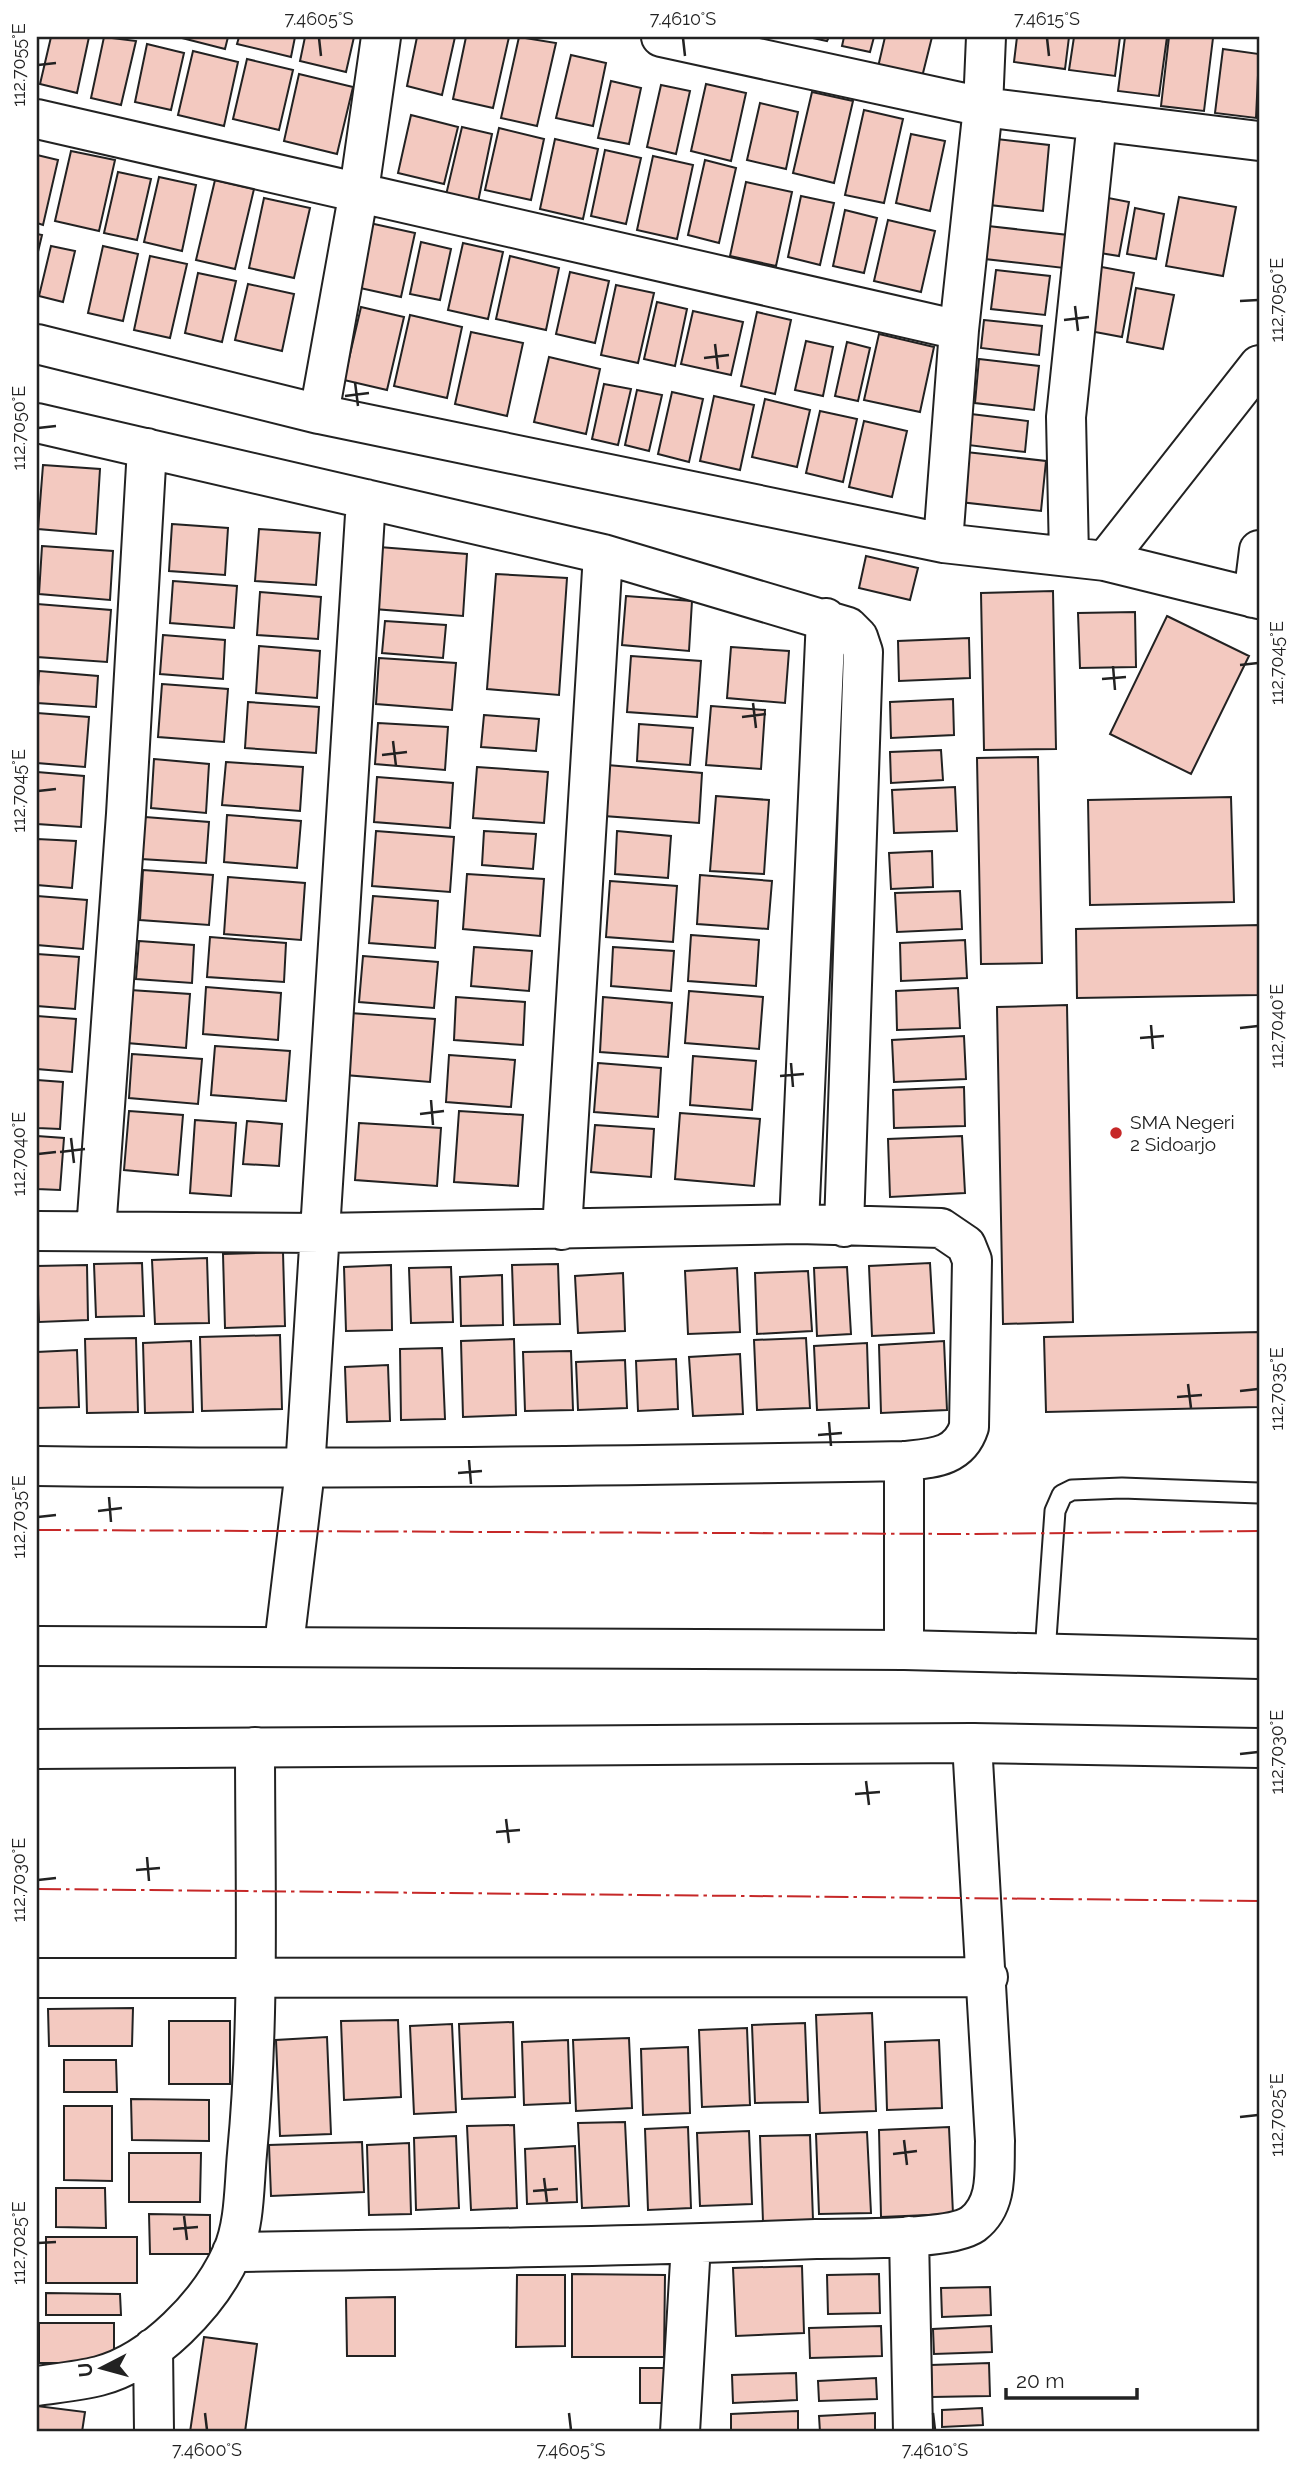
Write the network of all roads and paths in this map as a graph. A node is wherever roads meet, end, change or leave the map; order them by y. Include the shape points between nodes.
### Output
1 (381, 37) edge
2 (661, 37) edge
3 (986, 37) edge
4 (983, 107) junction
5 (37, 119) edge
6 (1097, 121) junction
7 (1259, 141) edge
8 (359, 191) junction
9 (959, 330) junction
10 (37, 344) edge
11 (1259, 365) edge
12 (319, 414) junction
13 (37, 423) edge
14 (147, 448) junction
15 (366, 499) junction
16 (943, 542) junction
17 (1259, 550) edge
18 (603, 554) junction
19 (1087, 559) junction
20 (1256, 598) edge
21 (825, 618) junction
22 (816, 869) junction
23 (856, 875) junction
24 (799, 1224) junction
25 (844, 1227) junction
26 (562, 1230) junction
27 (37, 1231) edge
28 (96, 1231) junction
29 (321, 1233) junction
30 (904, 1461) junction
31 (37, 1466) edge
32 (304, 1470) junction
33 (1259, 1493) edge
34 (284, 1645) junction
35 (37, 1646) edge
36 (904, 1650) junction
37 (1045, 1653) junction
38 (1259, 1659) edge
39 (972, 1743) junction
40 (255, 1747) junction
41 (1259, 1748) edge
42 (37, 1749) edge
43 (988, 1977) junction
44 (37, 1978) edge
45 (255, 1979) junction
46 (909, 2235) junction
47 (691, 2244) junction
48 (233, 2252) junction
49 (153, 2348) junction
50 (37, 2386) edge
51 (153, 2432) edge
52 (680, 2432) edge
53 (913, 2432) edge

1 - 8 street
2 - 4 street
3 - 4 street
4 - 6 street
4 - 9 street
5 - 8 street
6 - 7 street
6 - 19 street via 1066,417
8 - 9 street
8 - 12 street
9 - 16 street
10 - 12 street
11 - 19 street
12 - 16 street
13 - 14 street
14 - 15 street
14 - 28 street
15 - 18 street
15 - 29 street
16 - 19 street
17 - 20 street
18 - 21 street
18 - 26 street
19 - 20 street
21 - 22 street
21 - 23 street via 848,627 863,652
22 - 23 street
22 - 24 street
23 - 25 street
24 - 25 street
24 - 26 street
25 - 30 street via 941,1228 966,1245 972,1260 969,1427 964,1441 947,1454
26 - 29 street
27 - 28 street
28 - 29 street
29 - 32 street
30 - 32 street
30 - 36 street
31 - 32 street
32 - 34 street
33 - 37 lane via 1122,1488 1072,1490 1062,1495 1055,1511
34 - 35 street
34 - 36 street
36 - 37 street
37 - 38 street
39 - 40 street
39 - 41 street
39 - 43 street
40 - 42 street
40 - 45 street
43 - 45 street
43 - 46 street via 994,2190 987,2211 971,2225 949,2233
44 - 45 street
45 - 48 street via 251,2110
46 - 47 street
46 - 53 street
47 - 48 street
47 - 52 street
48 - 49 street via 191,2312
49 - 50 street via 101,2376
49 - 51 street

